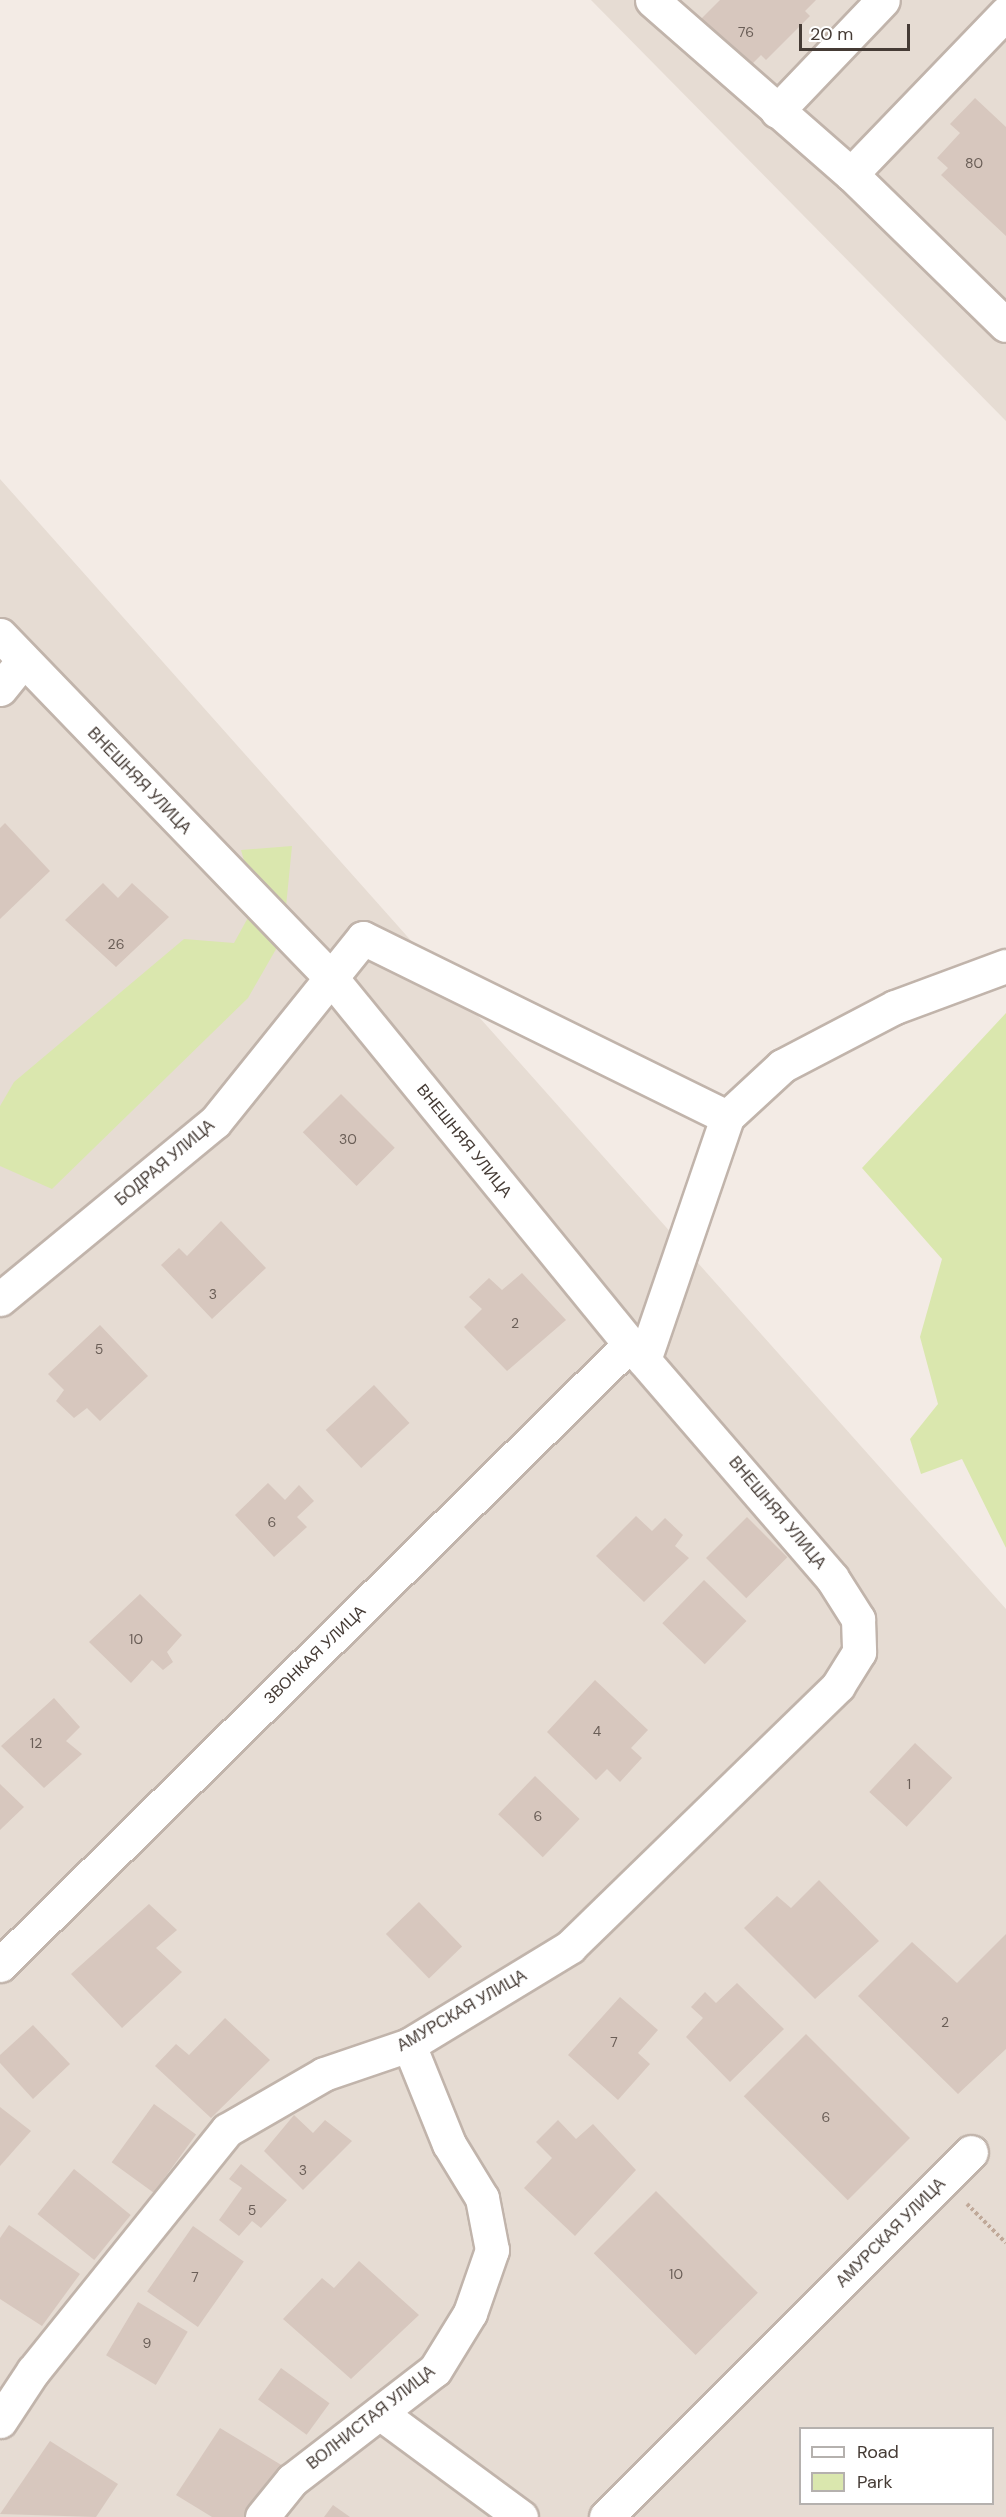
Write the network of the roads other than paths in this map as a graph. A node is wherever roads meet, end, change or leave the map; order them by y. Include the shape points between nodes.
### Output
1 (652, 0) edge
2 (883, 0) edge
3 (1002, 25) edge
4 (777, 111) junction
5 (851, 174) junction
6 (1006, 325) edge
7 (0, 634) edge
8 (22, 662) junction
9 (0, 688) edge
10 (1006, 966) edge
11 (332, 979) junction
12 (727, 1117) junction
13 (0, 1299) edge
14 (637, 1352) junction
15 (859, 1652) joint
16 (0, 1965) edge
17 (409, 2045) junction
18 (971, 2152) dead end
19 (380, 2413) junction
20 (0, 2421) edge
21 (262, 2517) edge
22 (521, 2517) edge
23 (606, 2517) edge

1 - 4 street
2 - 4 street
3 - 5 street
4 - 5 street
5 - 6 street
7 - 8 street, ВНЕШНЯЯ УЛИЦА
8 - 9 street
8 - 11 street, ВНЕШНЯЯ УЛИЦА
10 - 12 street via 895,1007 782,1065
11 - 12 street, БОДРАЯ УЛИЦА via 363,938
11 - 13 street, БОДРАЯ УЛИЦА via 215,1122
11 - 14 street, ВНЕШНЯЯ УЛИЦА
12 - 14 street
14 - 15 street, ВНЕШНЯЯ УЛИЦА via 832,1578 858,1619
14 - 16 street, ЗВОНКАЯ УЛИЦА
15 - 17 street, АМУРСКАЯ УЛИЦА via 838,1686 570,1947
17 - 19 street, ВОЛНИСТАЯ УЛИЦА via 449,2145 482,2198 492,2250 470,2313 435,2370
17 - 20 street, АМУРСКАЯ УЛИЦА via 324,2074 227,2130 33,2371
18 - 23 street, АМУРСКАЯ УЛИЦА
19 - 21 street, ВОЛНИСТАЯ УЛИЦА via 292,2481
19 - 22 street

